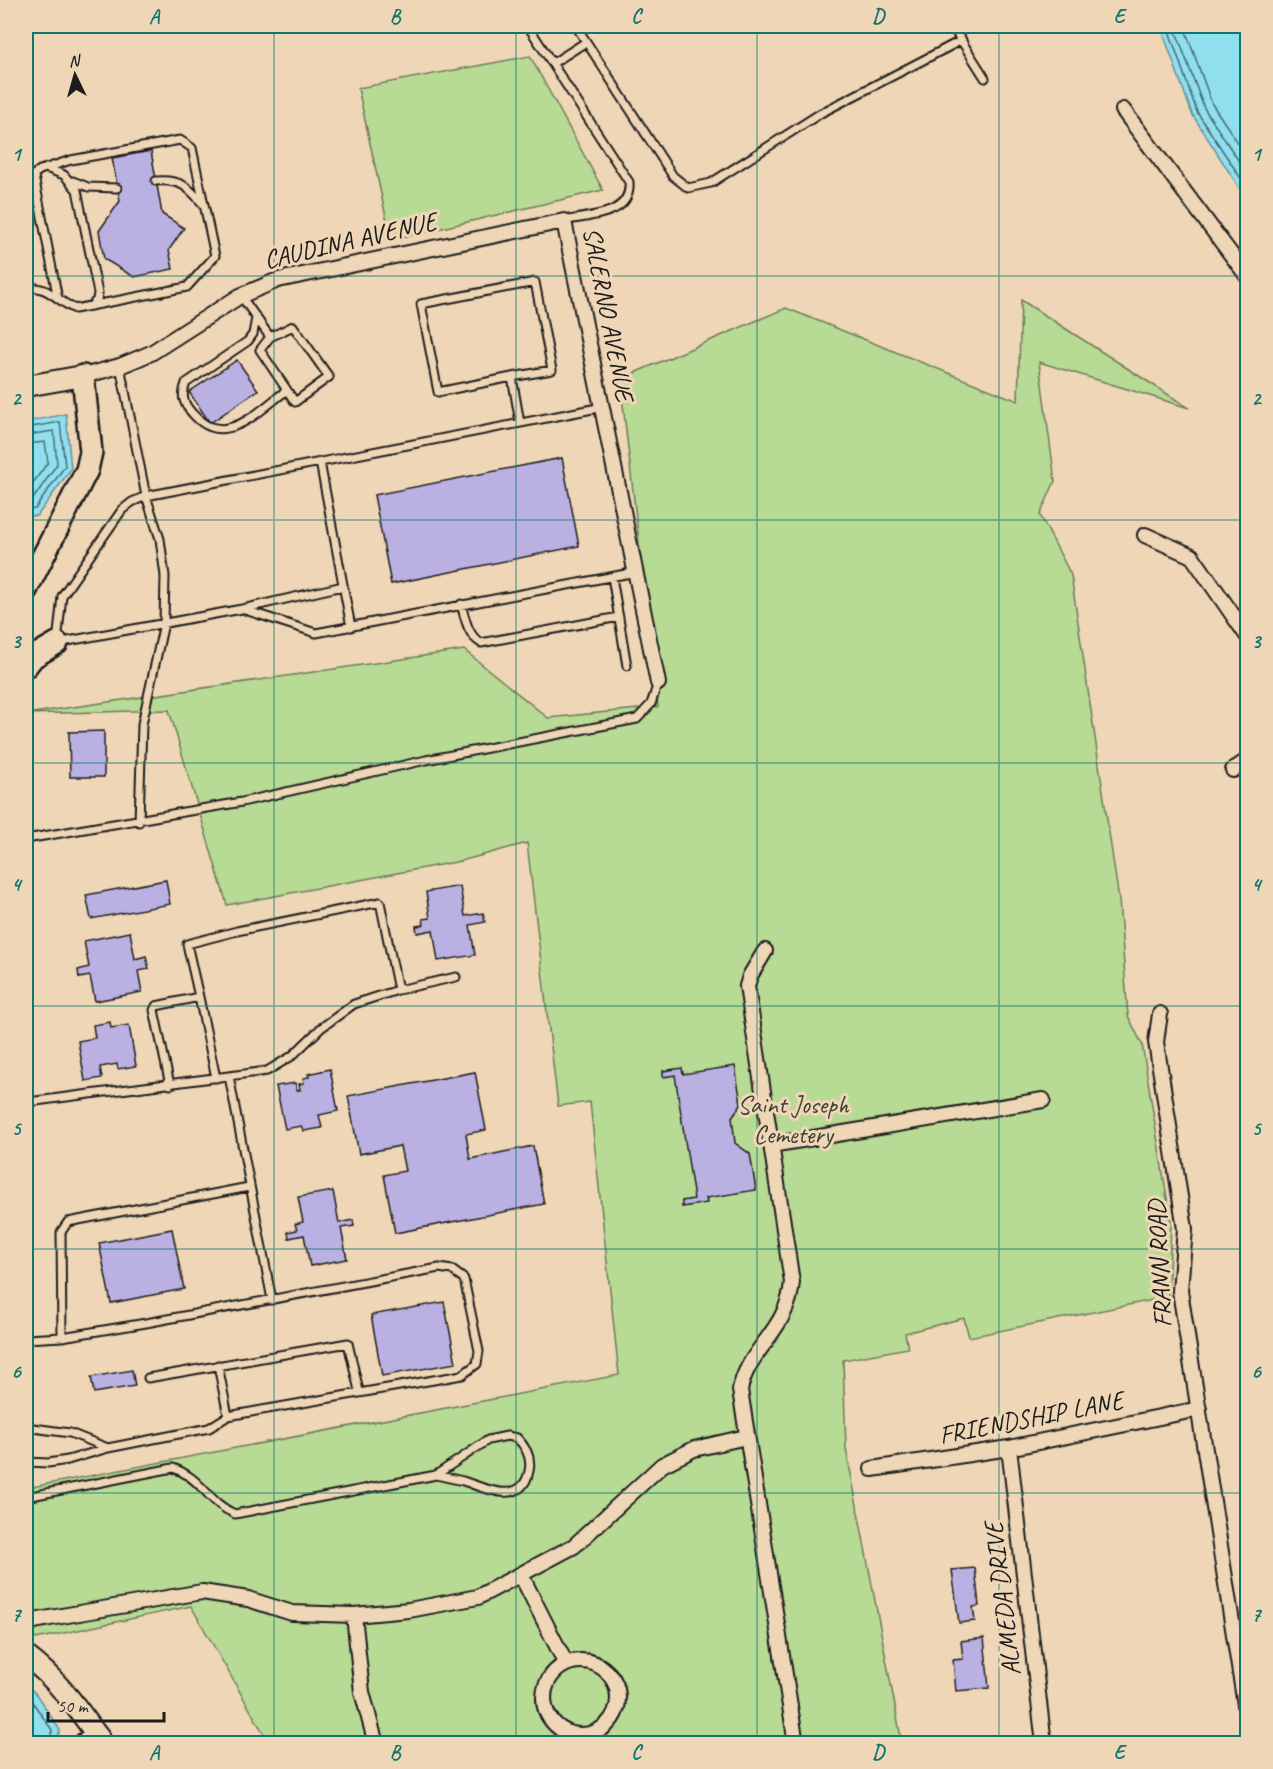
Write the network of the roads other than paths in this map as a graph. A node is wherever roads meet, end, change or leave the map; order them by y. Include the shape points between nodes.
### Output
1 (528, 26) edge
2 (576, 26) edge
3 (952, 26) edge
4 (962, 40) junction
5 (586, 42) junction
6 (553, 63) junction
7 (985, 78) dead end
8 (1123, 110) dead end
9 (46, 168) junction
10 (34, 176) junction
11 (26, 180) edge
12 (71, 181) junction
13 (156, 181) dead end
14 (117, 188) dead end
15 (204, 205) junction
16 (564, 221) junction
17 (1248, 277) edge
18 (26, 288) edge
19 (241, 296) junction
20 (58, 299) junction
21 (92, 306) junction
22 (256, 318) junction
23 (270, 337) junction
24 (120, 366) junction
25 (83, 376) junction
26 (512, 377) junction
27 (26, 386) edge
28 (287, 390) junction
29 (603, 407) junction
30 (520, 423) junction
31 (320, 462) junction
32 (147, 496) junction
33 (1145, 535) dead end
34 (636, 572) junction
35 (612, 577) junction
36 (343, 586) junction
37 (26, 590) edge
38 (461, 604) junction
39 (242, 609) junction
40 (619, 617) junction
41 (164, 623) junction
42 (351, 627) junction
43 (1248, 637) edge
44 (57, 643) junction
45 (26, 666) edge
46 (627, 666) dead end
47 (658, 683) joint
48 (1248, 760) edge
49 (1233, 770) dead end
50 (139, 822) junction
51 (26, 839) edge
52 (765, 951) dead end
53 (456, 977) dead end
54 (398, 990) junction
55 (199, 997) junction
56 (1160, 1014) dead end
57 (229, 1076) junction
58 (216, 1078) junction
59 (170, 1085) junction
60 (26, 1100) edge
61 (1043, 1100) dead end
62 (771, 1144) junction
63 (249, 1187) junction
64 (272, 1300) junction
65 (62, 1337) junction
66 (26, 1339) edge
67 (218, 1365) junction
68 (148, 1378) dead end
69 (358, 1392) junction
70 (1199, 1409) junction
71 (228, 1416) junction
72 (26, 1427) edge
73 (746, 1437) junction
74 (1009, 1448) junction
75 (108, 1449) junction
76 (26, 1462) edge
77 (872, 1469) dead end
78 (436, 1475) junction
79 (26, 1497) edge
80 (521, 1575) junction
81 (354, 1615) junction
82 (26, 1626) edge
83 (26, 1656) edge
84 (566, 1664) junction
85 (1248, 1724) edge
86 (601, 1738) edge
87 (95, 1741) edge
88 (376, 1743) edge
89 (796, 1743) edge
90 (1044, 1743) edge

1 - 6 lane, SALERNO AVENUE
2 - 5 lane
3 - 4 lane
4 - 5 lane via 821,113 711,183 688,188 673,176
4 - 7 lane
5 - 6 lane
6 - 16 lane, SALERNO AVENUE via 625,173 630,193 626,203 616,210
8 - 17 street
9 - 10 lane
9 - 12 lane
9 - 15 lane via 180,140 192,148
10 - 11 lane
10 - 20 lane
12 - 14 lane via 88,187
12 - 21 lane via 77,190 98,293
13 - 15 lane via 186,185
15 - 21 lane via 214,256 187,287
16 - 19 street, CAUDINA AVENUE via 278,280
16 - 29 street, SALERNO AVENUE
18 - 20 lane via 35,286
19 - 22 lane
19 - 24 street, CAUDINA AVENUE via 151,353
20 - 21 lane via 75,309
22 - 23 lane
22 - 28 lane via 248,341 186,383 184,403 203,426 220,431 235,428
23 - 28 lane via 260,350
23 - 28 lane via 293,326 329,377 295,402
24 - 25 street, CAUDINA AVENUE
24 - 32 lane
25 - 27 street, CAUDINA AVENUE
25 - 37 main road via 91,452 87,470
26 - 26 lane via 552,370 535,282 421,304 438,392
26 - 30 lane
29 - 30 lane
29 - 34 street, SALERNO AVENUE
30 - 31 lane
31 - 32 lane
31 - 36 lane
32 - 41 lane via 160,539 165,576
32 - 44 lane via 122,510 62,596
33 - 43 street via 1192,556
34 - 35 lane
34 - 47 street, SALERNO AVENUE
35 - 38 lane
35 - 40 lane
36 - 39 lane
36 - 42 lane
38 - 40 lane via 470,632 481,643
38 - 42 lane
39 - 41 lane
39 - 42 lane via 316,633
40 - 46 lane
41 - 44 lane
41 - 50 lane via 142,724
44 - 45 main road via 33,657
47 - 50 lane via 651,704 638,719
48 - 49 street
50 - 51 lane
52 - 62 street via 747,986
53 - 54 lane
54 - 55 lane via 380,902 187,944
54 - 57 lane via 354,1004 292,1056 267,1071
55 - 58 lane
55 - 59 lane via 156,1006 154,1010
56 - 70 street, FRANN ROAD via 1156,1042 1185,1228 1180,1292
57 - 58 lane
57 - 63 lane
58 - 59 lane
59 - 60 lane
61 - 62 street
62 - 73 street via 792,1282 785,1314 743,1376 740,1390
63 - 64 lane
63 - 65 lane via 68,1222 62,1232
64 - 65 lane
64 - 69 lane via 439,1268 452,1270 464,1279 479,1351 475,1367 462,1375
65 - 66 lane
67 - 68 lane
67 - 69 lane via 348,1343
67 - 71 lane
69 - 71 lane
70 - 74 street, FRIENDSHIP LANE
70 - 85 street, FRANN ROAD
71 - 75 lane via 208,1428
72 - 75 lane via 70,1433
73 - 80 street via 694,1449 662,1465 574,1546
73 - 89 street
74 - 77 street, FRIENDSHIP LANE
74 - 90 street, ALMEDA DRIVE
75 - 76 lane via 48,1463
78 - 78 lane via 497,1437 517,1438 529,1455 529,1475 516,1491 489,1491
78 - 79 lane via 235,1514 220,1508 189,1473 173,1468
80 - 81 street via 478,1597
80 - 84 street
81 - 82 street via 292,1613 248,1599 202,1592 42,1619
81 - 88 street via 362,1692
83 - 87 street via 74,1704
84 - 86 street via 578,1661 597,1665 618,1688 616,1713
84 - 86 street via 556,1671 544,1691 547,1714 554,1724 575,1736

